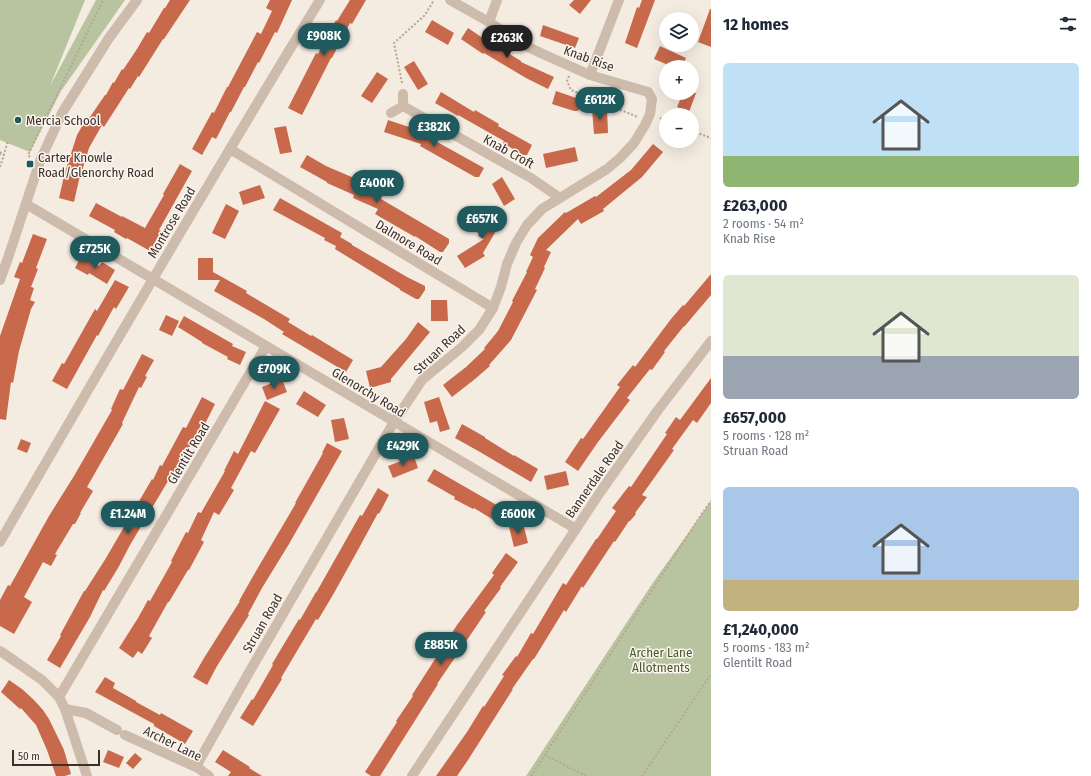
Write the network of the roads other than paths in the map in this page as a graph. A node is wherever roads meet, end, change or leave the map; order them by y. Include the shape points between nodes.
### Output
1 (137, 0) edge
2 (320, 0) edge
3 (450, 0) edge
4 (497, 0) edge
5 (619, 0) edge
6 (489, 22) junction
7 (590, 75) junction
8 (403, 90) road end
9 (652, 104) joint
10 (403, 106) junction
11 (391, 113) dead end
12 (230, 149) junction
13 (560, 198) junction
14 (26, 204) junction
15 (153, 278) junction
16 (0, 280) edge
17 (493, 308) junction
18 (711, 341) edge
19 (266, 346) junction
20 (394, 422) junction
21 (576, 529) junction
22 (0, 542) edge
23 (0, 652) edge
24 (59, 697) junction
25 (65, 709) junction
26 (198, 768) junction
27 (87, 776) edge
28 (209, 776) edge
29 (412, 776) edge

1 - 14 street via 109,38 62,113 40,161
2 - 12 street, Montrose Road
3 - 6 street, Knab Rise
4 - 6 street
5 - 7 street
6 - 7 street, Knab Rise via 524,45
7 - 9 street, Knab Rise via 644,90 651,95
8 - 10 street
9 - 13 street, Struan Road via 645,125 634,143 620,158
10 - 11 street
10 - 13 street, Knab Croft via 531,178
12 - 15 street, Montrose Road
12 - 17 street, Dalmore Road
13 - 17 street, Struan Road via 542,209 527,225 516,243
14 - 15 street, Glenorchy Road
14 - 16 street
15 - 19 street, Glenorchy Road
15 - 22 street, Montrose Road
17 - 20 street, Struan Road via 462,347 422,380
18 - 21 street, Bannerdale Road via 658,410
19 - 20 street, Glenorchy Road
19 - 24 street, Glentilt Road
20 - 21 street, Glenorchy Road
20 - 26 street, Struan Road via 251,669 198,763
21 - 29 street, Bannerdale Road
23 - 24 street via 42,680
24 - 25 street
25 - 26 street, Archer Lane via 86,713
25 - 27 street
26 - 28 street, Archer Lane

